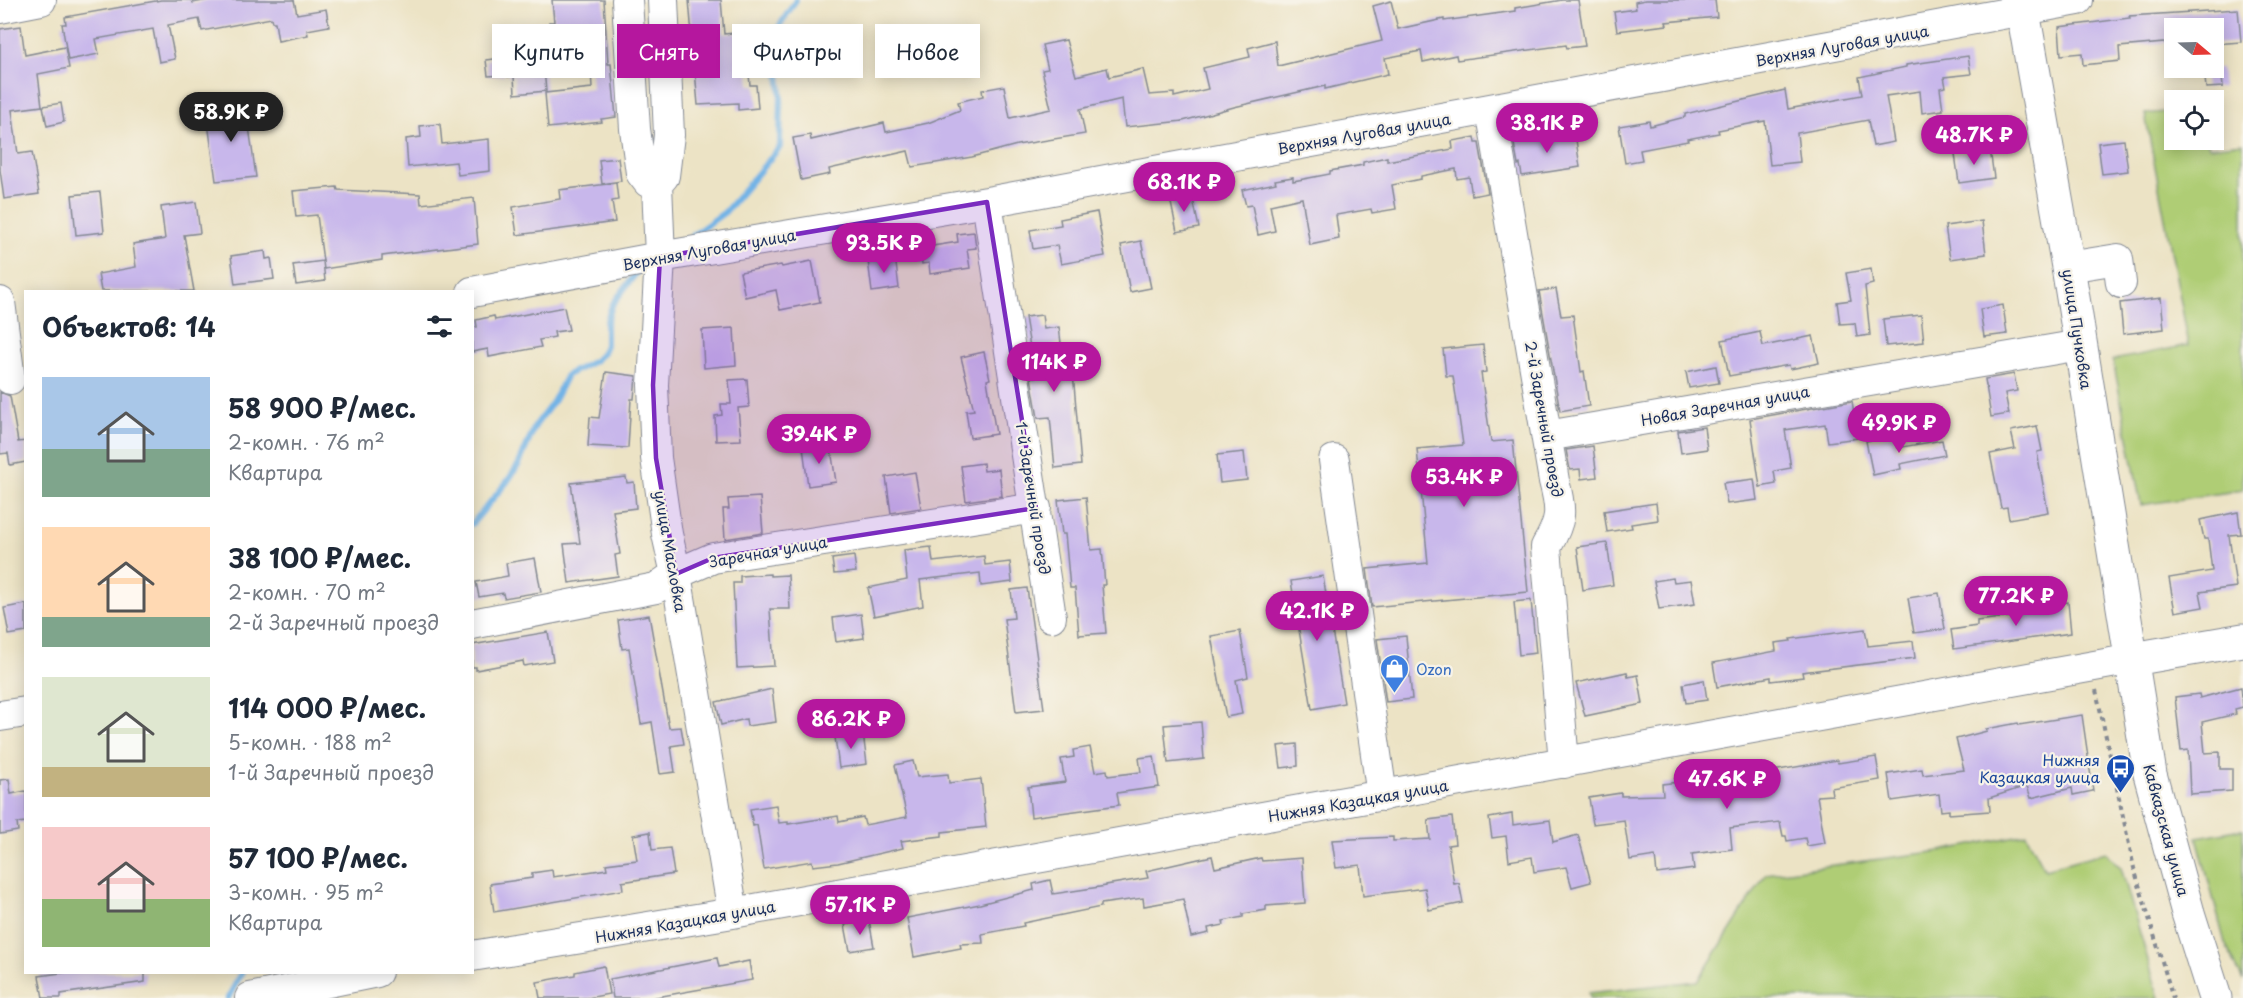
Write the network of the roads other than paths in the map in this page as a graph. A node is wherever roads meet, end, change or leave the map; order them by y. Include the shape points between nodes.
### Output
1 (41, 0) edge
2 (627, 0) edge
3 (663, 0) edge
4 (2078, 0) edge
5 (2022, 5) edge
6 (0, 8) edge
7 (1491, 109) junction
8 (657, 184) junction
9 (987, 202) junction
10 (660, 257) junction
11 (2068, 267) junction
12 (2121, 283) dead end
13 (474, 292) edge
14 (0, 302) edge
15 (2080, 345) junction
16 (12, 379) edge
17 (1547, 436) junction
18 (1334, 460) dead end
19 (1036, 508) junction
20 (676, 574) junction
21 (1051, 617) dead end
22 (474, 624) edge
23 (2243, 640) edge
24 (2133, 659) junction
25 (24, 711) edge
26 (0, 717) edge
27 (1564, 763) junction
28 (1382, 796) junction
29 (733, 913) junction
30 (474, 956) edge
31 (367, 974) edge
32 (250, 998) edge
33 (2215, 998) edge

1 - 6 street
2 - 8 street via 640,173 648,182
3 - 8 street, улица Масловка via 669,135 664,176
4 - 5 street, Верхняя Луговая улица
5 - 7 street, Верхняя Луговая улица
5 - 11 main road, улица Пучковка
7 - 9 street, Верхняя Луговая улица
7 - 17 street, 2-й Заречный проезд
8 - 10 street, улица Масловка
9 - 10 street, Верхняя Луговая улица
9 - 19 street, 1-й Заречный проезд
10 - 13 street, Верхняя Луговая улица
10 - 20 street, улица Масловка via 653,395 656,458
11 - 12 street via 2118,259
11 - 15 main road, улица Пучковка
14 - 16 street
15 - 17 street, Новая Заречная улица
15 - 24 main road, улица Пучковка
17 - 27 street, 2-й Заречный проезд via 1561,508 1558,527 1546,547
18 - 28 street
19 - 20 street, Заречная улица via 713,558
19 - 21 street, 1-й Заречный проезд
20 - 22 street, Заречная улица via 656,588
20 - 29 street, улица Масловка
23 - 24 main road, Нижняя Казацкая улица
24 - 27 street, Нижняя Казацкая улица
24 - 33 main road, Кавказская улица via 2150,774
25 - 26 street
27 - 28 street, Нижняя Казацкая улица
28 - 29 street, Нижняя Казацкая улица
29 - 30 street, Нижняя Казацкая улица
31 - 32 street

